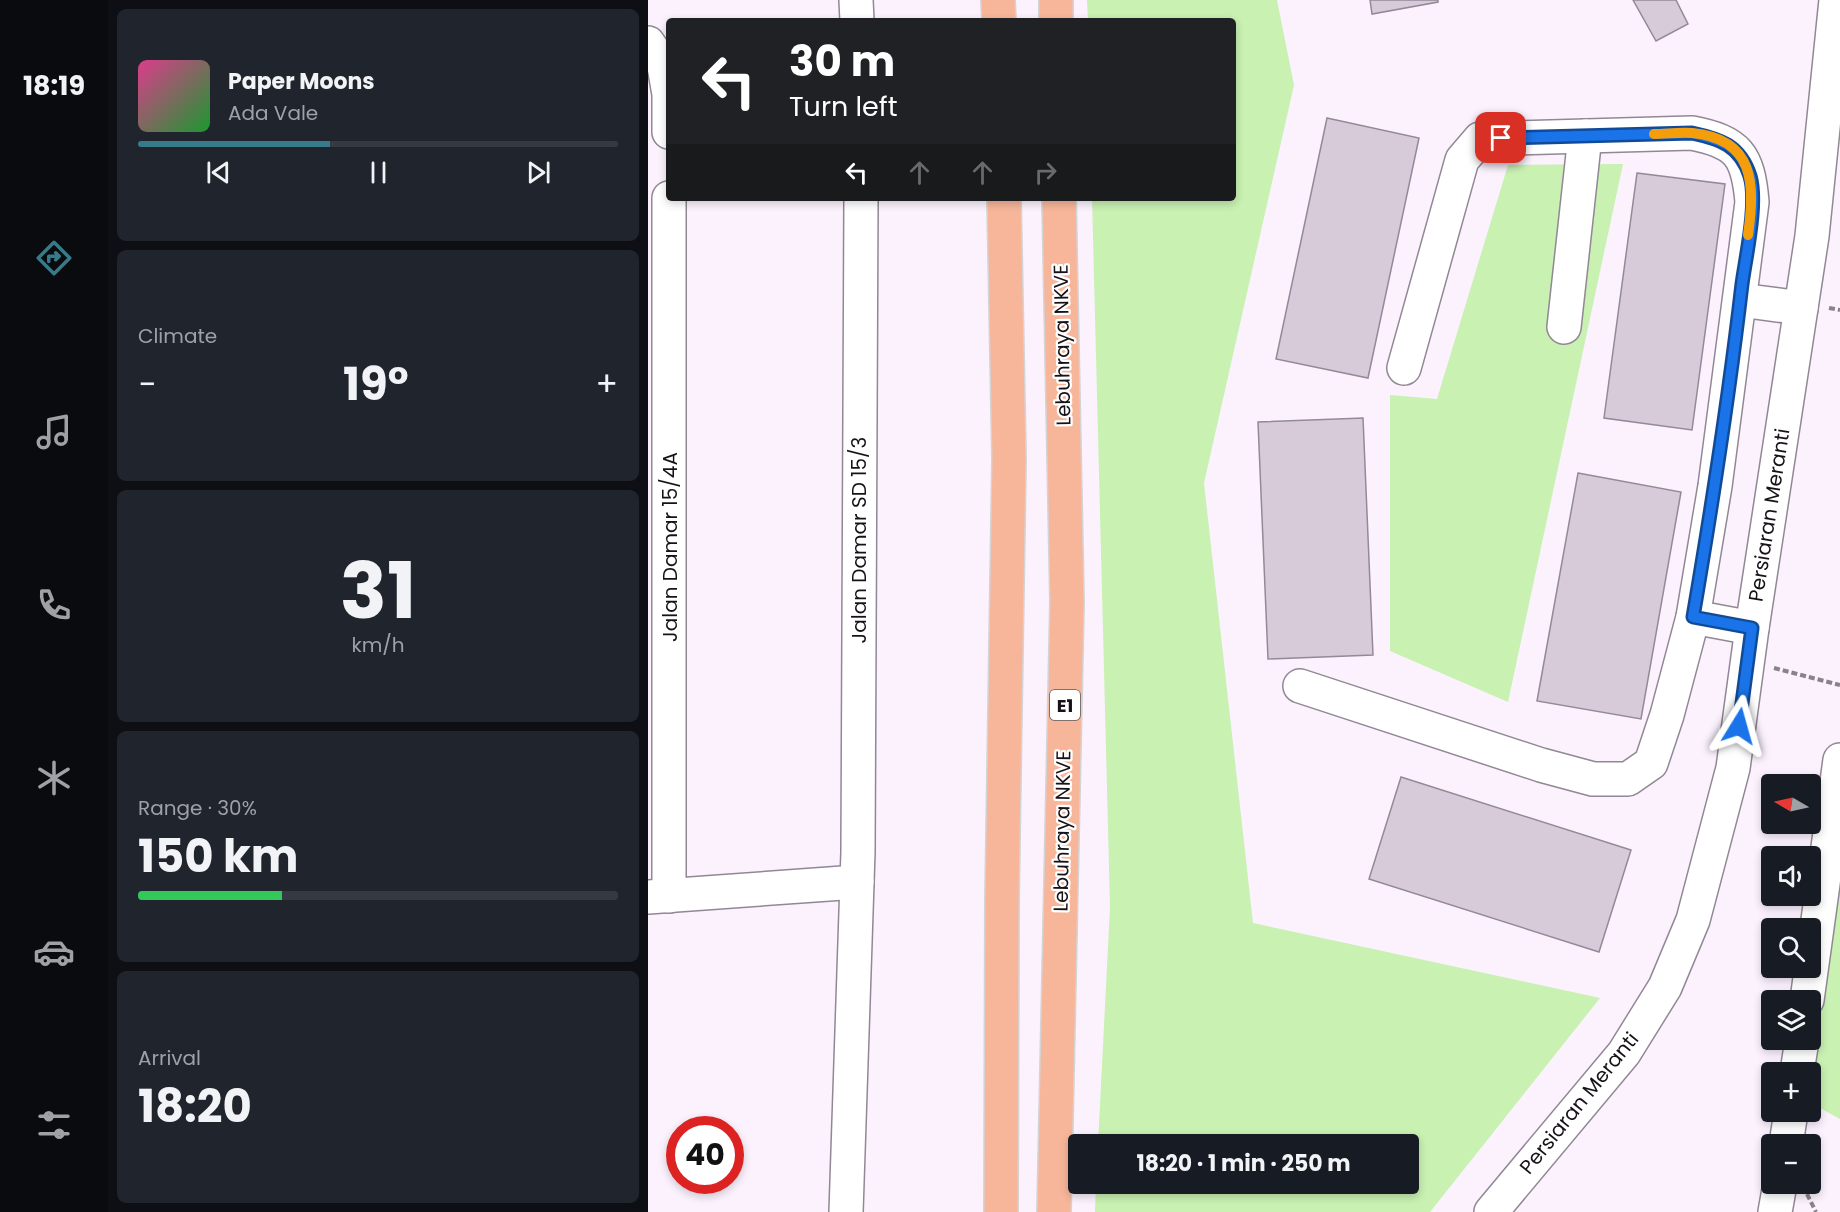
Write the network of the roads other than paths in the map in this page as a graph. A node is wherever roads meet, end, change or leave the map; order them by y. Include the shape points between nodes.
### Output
1 (856, 0) edge
2 (998, 0) edge
3 (1056, 0) edge
4 (1836, 0) edge
5 (857, 18) edge
6 (999, 18) edge
7 (1056, 18) edge
8 (648, 43) edge
9 (666, 77) edge
10 (1585, 136) junction
11 (669, 201) edge
12 (861, 201) edge
13 (1004, 201) edge
14 (1059, 201) edge
15 (1740, 300) junction
16 (1801, 308) junction
17 (1564, 327) dead end
18 (1404, 368) dead end
19 (1693, 617) junction
20 (1752, 628) junction
21 (1300, 686) dead end
22 (1840, 760) edge
23 (857, 882) junction
24 (659, 896) edge
25 (1808, 990) edge
26 (1789, 1194) edge
27 (846, 1212) edge
28 (1001, 1212) edge
29 (1054, 1212) edge
30 (1491, 1212) edge
31 (1776, 1212) edge

1 - 5 street
2 - 6 highway
3 - 7 highway
4 - 16 street, Persiaran Meranti
8 - 9 street via 664,66
10 - 15 street via 1692,133 1730,145 1743,160 1750,177 1752,202
10 - 17 street
10 - 18 street via 1480,139 1462,160
11 - 24 street, Jalan Damar 15/4A
12 - 23 street, Jalan Damar SD 15/3
13 - 28 highway via 1009,459
14 - 29 highway, Lebuhraya NKVE / E1 via 1067,602
15 - 16 street
15 - 19 street
16 - 20 street, Persiaran Meranti
19 - 20 street
19 - 21 street via 1651,764 1628,779 1593,779 1541,765
20 - 30 street, Persiaran Meranti via 1733,768 1693,920 1665,987 1624,1053
22 - 25 street
23 - 24 street
23 - 27 street, Jalan Damar SD 15/3
26 - 31 street

